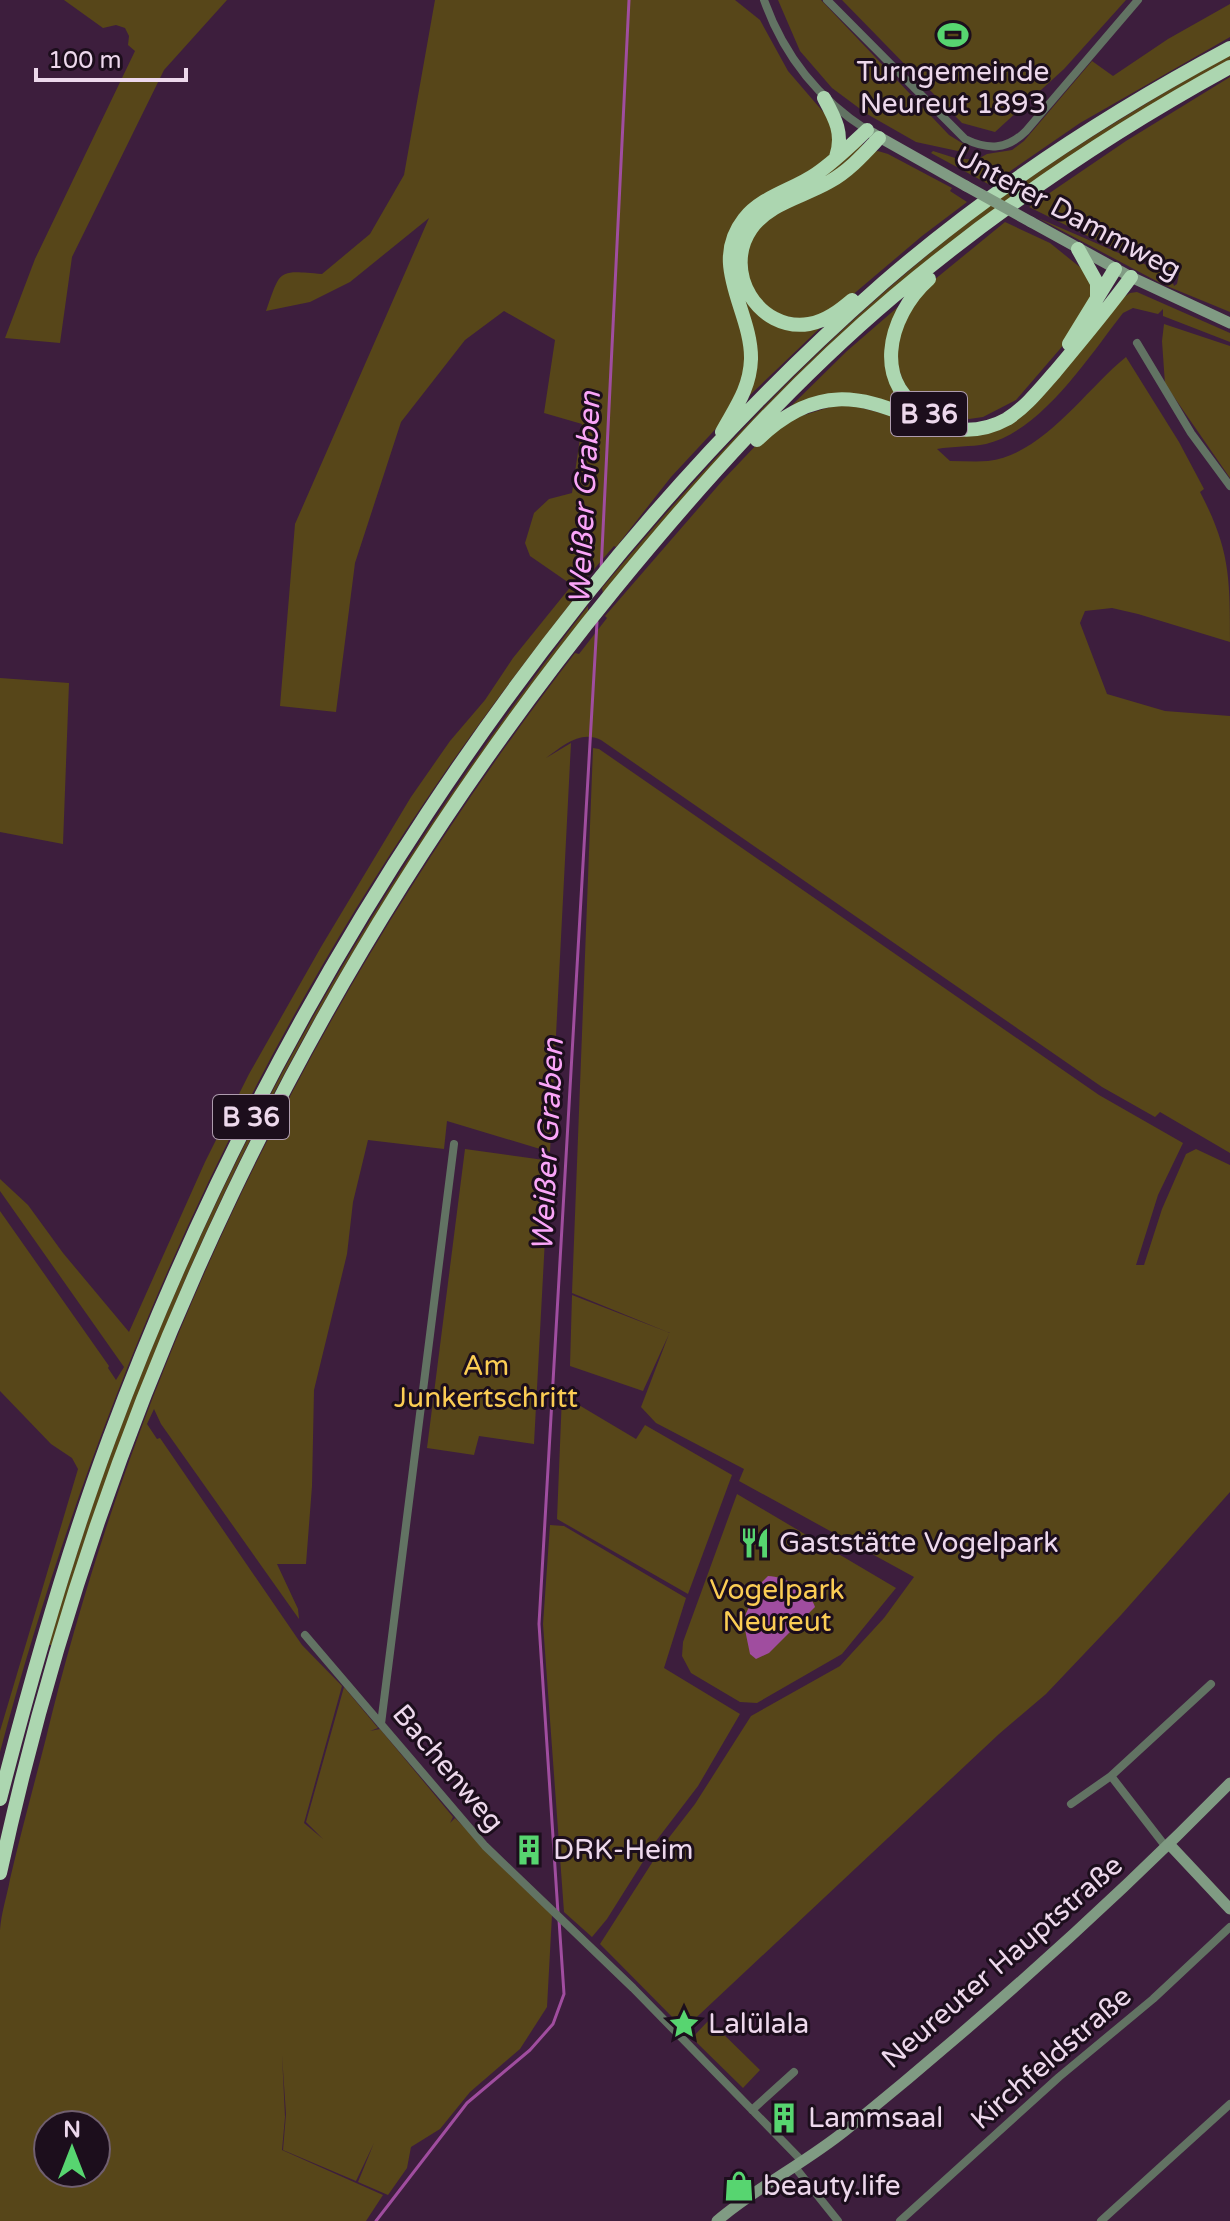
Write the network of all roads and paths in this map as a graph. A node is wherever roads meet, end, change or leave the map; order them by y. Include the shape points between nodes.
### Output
1 (764, 0) edge
2 (827, 0) edge
3 (1138, 0) edge
4 (1230, 48) edge
5 (1230, 67) edge
6 (824, 98) junction
7 (873, 134) junction
8 (836, 157) junction
9 (974, 233) junction
10 (1078, 249) junction
11 (1115, 269) junction
12 (1131, 277) junction
13 (886, 281) junction
14 (1097, 298) junction
15 (1230, 323) edge
16 (1137, 343) dead end
17 (714, 448) junction
18 (713, 474) junction
19 (1230, 486) edge
20 (454, 1144) dead end
21 (305, 1635) dead end
22 (1211, 1684) dead end
23 (381, 1724) junction
24 (1111, 1776) junction
25 (1230, 1783) edge
26 (0, 1799) edge
27 (1071, 1804) dead end
28 (1167, 1845) junction
29 (0, 1873) edge
30 (1230, 1909) edge
31 (1230, 1927) edge
32 (794, 2072) dead end
33 (1230, 2104) edge
34 (752, 2110) junction
35 (798, 2164) junction
36 (717, 2221) edge
37 (838, 2221) edge
38 (900, 2221) edge
39 (1101, 2221) edge

1 - 6 street, Unterer Dammweg via 784,46
2 - 3 street via 965,139 997,147 1026,131
4 - 13 highway, B 36 via 1057,152
5 - 9 highway, B 36 via 1071,162
6 - 7 street, Unterer Dammweg
6 - 8 highway via 839,131
7 - 8 highway, B 36
7 - 10 street, Unterer Dammweg, bridge
7 - 13 highway via 838,177 764,215 745,239 740,263 745,287 759,307 793,324 830,316 867,288
8 - 17 highway, B 36 via 808,179 759,204 735,234 729,276 751,362 740,404
9 - 14 highway, B 36 via 918,288 893,329 896,381 926,413 972,423 1007,411 1070,342
9 - 18 highway, B 36 via 829,355
10 - 11 street, Unterer Dammweg
10 - 14 highway via 1097,283
11 - 12 street, Unterer Dammweg
11 - 14 highway, B 36
12 - 15 street, Unterer Dammweg
12 - 18 highway via 1035,394 1006,419 951,429 872,402 829,399 783,417 734,463
13 - 17 highway, B 36
16 - 19 street
17 - 26 highway, B 36 via 588,594 491,723 396,863 310,1007 213,1194 138,1366 48,1622
18 - 29 highway, B 36 via 588,622 494,746 382,918 299,1061 222,1214 107,1492 43,1701
20 - 23 street
21 - 23 street, Bachenweg
22 - 24 street
23 - 34 street, Bachenweg via 485,1846
24 - 27 street
24 - 28 street
25 - 28 street, Neureuter Hauptstraße
28 - 30 street
28 - 35 street, Neureuter Hauptstraße via 1103,1909 872,2108
31 - 38 street, Kirchfeldstraße
32 - 34 street
33 - 39 street
34 - 35 street, Bachenweg
35 - 36 street, Neureuter Hauptstraße
35 - 37 street, Bachenweg

